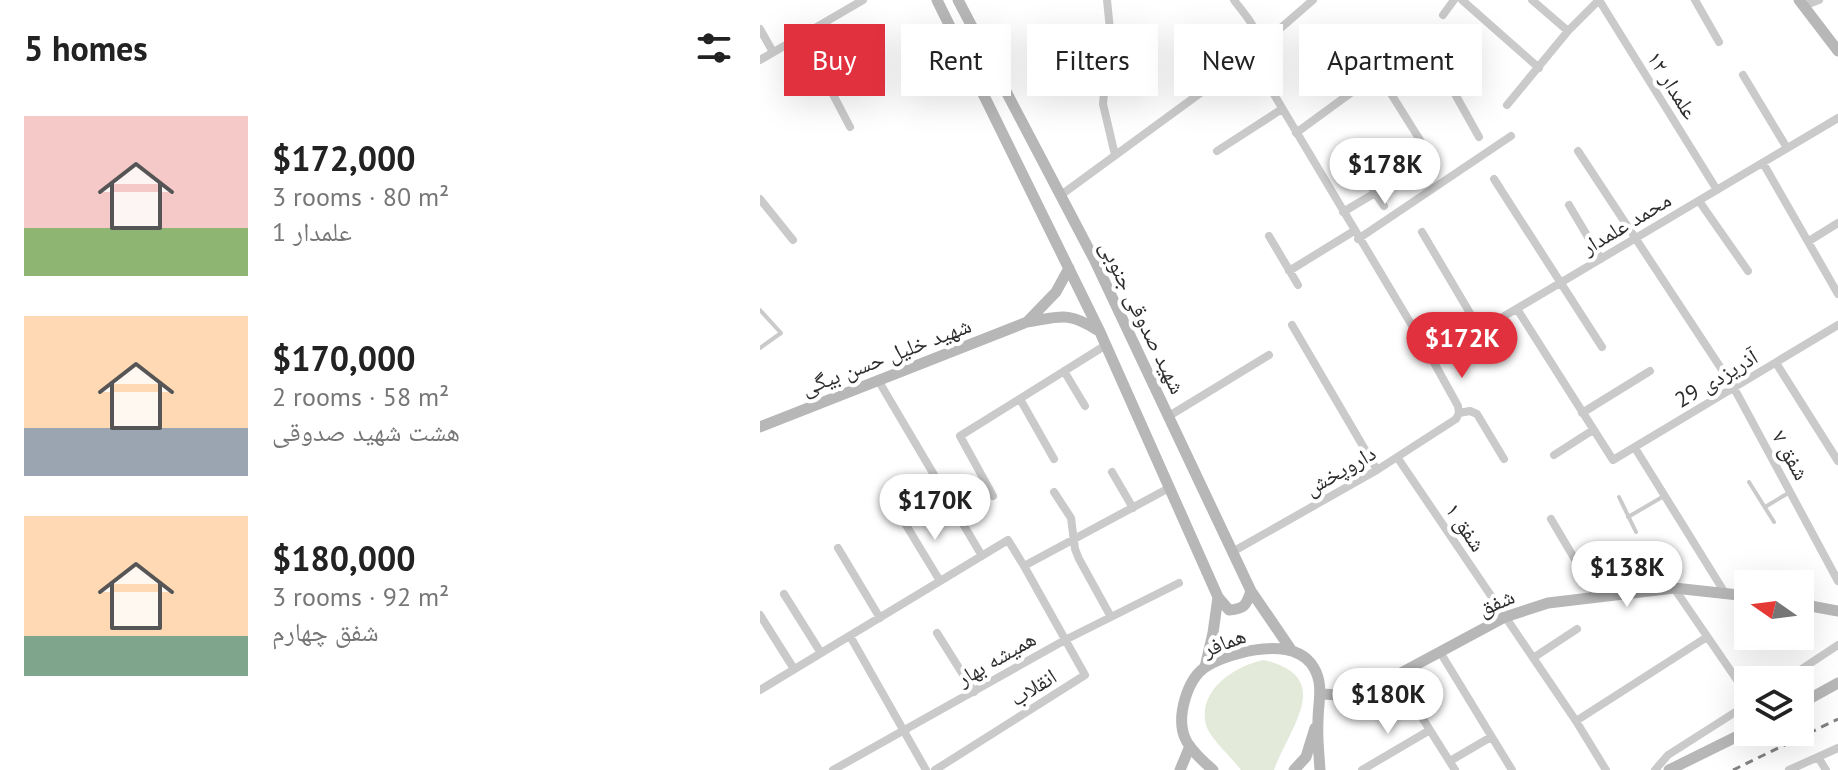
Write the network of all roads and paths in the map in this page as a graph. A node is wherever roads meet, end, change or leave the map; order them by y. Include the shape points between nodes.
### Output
1 (863, 0) edge
2 (937, 0) edge
3 (958, 0) edge
4 (1107, 0) edge
5 (1234, 0) edge
6 (1313, 0) edge
7 (1454, 0) edge
8 (1462, 0) edge
9 (1532, 0) edge
10 (1599, 0) edge
11 (1695, 0) edge
12 (1819, 0) edge
13 (850, 3) edge
14 (1801, 3) edge
15 (1443, 15) dead end
16 (826, 22) joint
17 (822, 24) edge
18 (1251, 24) edge
19 (1283, 26) edge
20 (760, 29) edge
21 (1568, 31) junction
22 (1719, 42) dead end
23 (784, 46) edge
24 (1838, 51) edge
25 (773, 52) junction
26 (760, 60) edge
27 (1539, 68) junction
28 (1743, 75) dead end
29 (834, 96) edge
30 (1196, 96) edge
31 (1274, 96) edge
32 (1347, 96) edge
33 (1392, 96) edge
34 (1456, 96) edge
35 (1507, 105) dead end
36 (1282, 109) junction
37 (1838, 118) edge
38 (850, 127) dead end
39 (1296, 133) junction
40 (1511, 136) dead end
41 (1479, 137) dead end
42 (1787, 148) junction
43 (1217, 151) dead end
44 (1578, 151) dead end
45 (1115, 155) junction
46 (1430, 156) dead end
47 (1763, 163) junction
48 (1494, 179) dead end
49 (1367, 180) dead end
50 (1717, 190) junction
51 (1375, 193) junction
52 (1061, 195) junction
53 (760, 199) edge
54 (1699, 201) junction
55 (1569, 205) dead end
56 (1384, 206) dead end
57 (1343, 212) junction
58 (1838, 223) edge
59 (1422, 232) dead end
60 (1356, 235) junction
61 (1269, 236) dead end
62 (1635, 239) junction
63 (793, 240) dead end
64 (1809, 241) junction
65 (1601, 259) junction
66 (1069, 268) junction
67 (1289, 271) junction
68 (1748, 271) dead end
69 (1834, 276) edge
70 (1560, 283) junction
71 (1298, 285) dead end
72 (1838, 294) edge
73 (1517, 309) junction
74 (760, 310) edge
75 (1027, 322) junction
76 (1292, 325) dead end
77 (1838, 325) edge
78 (1480, 330) junction
79 (1100, 332) junction
80 (1106, 345) junction
81 (1602, 347) dead end
82 (760, 348) edge
83 (1269, 355) dead end
84 (1432, 359) junction
85 (1776, 363) junction
86 (1064, 371) junction
87 (1650, 371) dead end
88 (878, 380) junction
89 (1734, 388) junction
90 (1020, 399) junction
91 (1085, 406) dead end
92 (1459, 413) junction
93 (1582, 413) junction
94 (1169, 416) junction
95 (760, 427) edge
96 (1593, 430) junction
97 (1635, 448) junction
98 (1554, 455) dead end
99 (1397, 457) junction
100 (1054, 459) dead end
101 (1504, 459) dead end
102 (1838, 461) edge
103 (1377, 470) junction
104 (1112, 472) dead end
105 (1749, 482) dead end
106 (1169, 488) junction
107 (1791, 491) junction
108 (1054, 492) dead end
109 (1664, 495) junction
110 (993, 496) dead end
111 (1619, 497) dead end
112 (1765, 507) junction
113 (1133, 508) junction
114 (1628, 517) junction
115 (1551, 519) dead end
116 (903, 520) dead end
117 (1774, 522) dead end
118 (1636, 532) dead end
119 (1074, 540) junction
120 (838, 548) dead end
121 (1234, 551) junction
122 (982, 556) junction
123 (1024, 566) junction
124 (940, 581) junction
125 (1838, 581) edge
126 (1179, 583) dead end
127 (1674, 588) junction
128 (1251, 591) junction
129 (1725, 593) junction
130 (784, 594) dead end
131 (1734, 594) edge
132 (1596, 595) junction
133 (1218, 597) junction
134 (1814, 607) edge
135 (1838, 611) edge
136 (760, 615) edge
137 (1111, 617) junction
138 (1505, 617) junction
139 (880, 618) junction
140 (1577, 629) dead end
141 (937, 633) dead end
142 (850, 636) junction
143 (1707, 637) junction
144 (1065, 640) junction
145 (1838, 645) edge
146 (1292, 651) junction
147 (1440, 652) junction
148 (821, 653) junction
149 (1533, 658) junction
150 (1806, 666) edge
151 (1205, 667) junction
152 (794, 669) junction
153 (1396, 676) junction
154 (1734, 676) edge
155 (1838, 683) edge
156 (760, 690) edge
157 (974, 692) junction
158 (1322, 694) junction
159 (1814, 696) edge
160 (1734, 713) edge
161 (1318, 720) junction
162 (1576, 721) junction
163 (1430, 730) junction
164 (903, 732) junction
165 (1491, 737) junction
166 (1734, 738) edge
167 (1190, 746) junction
168 (1838, 748) edge
169 (1306, 757) junction
170 (1818, 757) junction
171 (1450, 761) junction
172 (833, 770) edge
173 (926, 770) edge
174 (935, 770) edge
175 (1180, 770) edge
176 (1213, 770) edge
177 (1294, 770) edge
178 (1307, 770) edge
179 (1320, 770) edge
180 (1362, 770) edge
181 (1455, 770) edge
182 (1512, 770) edge
183 (1606, 770) edge
184 (1655, 770) edge
185 (1669, 770) edge
186 (1789, 770) edge
187 (1826, 770) edge

1 - 13 street
2 - 66 main road, شهید صدوقی جنوبی
3 - 52 main road, شهید صدوقی جنوبی
4 - 45 street via 1110,30 1103,104
5 - 18 street
6 - 19 street
7 - 15 street
8 - 27 street
9 - 21 street
10 - 21 street
10 - 50 street, علمدار ۱۲
11 - 22 street
12 - 14 street
13 - 16 street
14 - 24 main road
16 - 17 street
20 - 25 street
21 - 27 street
23 - 25 street
25 - 26 street
27 - 35 street
28 - 42 street
29 - 38 street
30 - 45 street
31 - 36 street
32 - 39 street
33 - 46 street
34 - 41 street
36 - 39 street
36 - 43 street
37 - 42 street, محمد علمدار
39 - 57 street
40 - 60 street
42 - 47 street, محمد علمدار
44 - 62 street, شفق ۷
45 - 52 street
47 - 50 street, محمد علمدار
47 - 64 street
48 - 70 street
49 - 51 street
50 - 54 street, محمد علمدار
51 - 56 street
51 - 57 street
52 - 94 main road, شهید صدوقی جنوبی
53 - 63 street
54 - 62 street, محمد علمدار
54 - 68 street
55 - 65 street
57 - 60 street
58 - 64 street
59 - 78 street
60 - 67 street
60 - 84 street
61 - 67 street
62 - 65 street, محمد علمدار
62 - 89 street, شفق ۷
64 - 69 street
65 - 70 street, محمد علمدار
66 - 75 main road via 1056,292
66 - 79 main road, شهید صدوقی جنوبی
67 - 71 street
69 - 72 street
70 - 73 street, محمد علمدار
70 - 81 street
73 - 78 street, محمد علمدار
73 - 93 street
74 - 82 lane via 781,333
75 - 79 main road via 1065,316 1079,318
75 - 88 main road, شهید خلیل حسن بیگی
76 - 103 street
77 - 85 street, آذریزدی 29
78 - 84 street, محمد علمدار
79 - 80 main road, شهید صدوقی جنوبی
80 - 86 street
80 - 106 main road, شهید صدوقی جنوبی
83 - 94 street
84 - 92 street
85 - 89 street, آذریزدی 29
85 - 102 street
86 - 90 street
86 - 91 street
87 - 93 street
88 - 95 main road, شهید خلیل حسن بیگی
88 - 122 street
89 - 97 street, آذریزدی 29
89 - 107 street, شفق ۷
90 - 100 street
90 - 110 street via 960,436
92 - 99 street, داروپخش
92 - 101 street via 1477,414
93 - 96 street
94 - 121 main road, شهید صدوقی جنوبی
96 - 97 street, آذریزدی 29 via 1613,460
96 - 98 street
97 - 109 street
99 - 103 street, داروپخش
99 - 138 street, شفق ۱
103 - 121 street, داروپخش
104 - 113 street
105 - 112 lane
106 - 113 street
106 - 133 main road, شهید صدوقی جنوبی
107 - 112 lane
107 - 125 street, شفق ۷
108 - 119 street via 1071,518
109 - 114 lane
109 - 129 street
111 - 114 lane
112 - 117 lane
113 - 119 street
114 - 118 lane
115 - 132 street
116 - 124 street
119 - 123 street
119 - 137 street
120 - 139 street
121 - 128 main road, شهید صدوقی جنوبی
122 - 123 street, انقلاب via 1008,540
122 - 124 street
123 - 144 street, انقلاب
124 - 139 street
126 - 137 street, همیشه بهار
127 - 129 main road, شفق
127 - 132 main road, شفق
127 - 143 street
128 - 133 main road via 1241,609 1229,610
128 - 146 main road, شهید صدوقی جنوبی
129 - 131 main road, شفق
130 - 148 street
132 - 138 main road, شفق
133 - 151 main road
134 - 135 main road
136 - 152 street
137 - 144 street, همیشه بهار
138 - 147 main road, شفق
138 - 149 street, شفق ۱
139 - 142 street
140 - 149 street
141 - 157 street
142 - 148 street
142 - 164 street
143 - 154 street
143 - 162 street
144 - 157 street, همیشه بهار
144 - 174 street, انقلاب via 1085,675
145 - 150 street
146 - 151 main road, همافر via 1245,651
146 - 158 main road via 1314,668
147 - 153 main road, شفق
147 - 165 street
148 - 152 street
149 - 162 street, شفق ۱
151 - 167 main road, همافر via 1184,702 1183,730
152 - 156 street
153 - 158 main road, شفق via 1358,696
153 - 163 street
155 - 159 main road
157 - 164 street, همیشه بهار
158 - 161 main road
160 - 184 street via 1668,755
161 - 169 main road
161 - 179 main road
162 - 183 street, شفق ۱
163 - 171 street
163 - 180 street
164 - 172 street, همیشه بهار
164 - 173 street
165 - 171 street
165 - 182 street
166 - 185 main road
167 - 175 main road
167 - 176 main road
168 - 170 street
169 - 177 main road
169 - 178 main road
170 - 186 street
170 - 187 street
171 - 181 street

